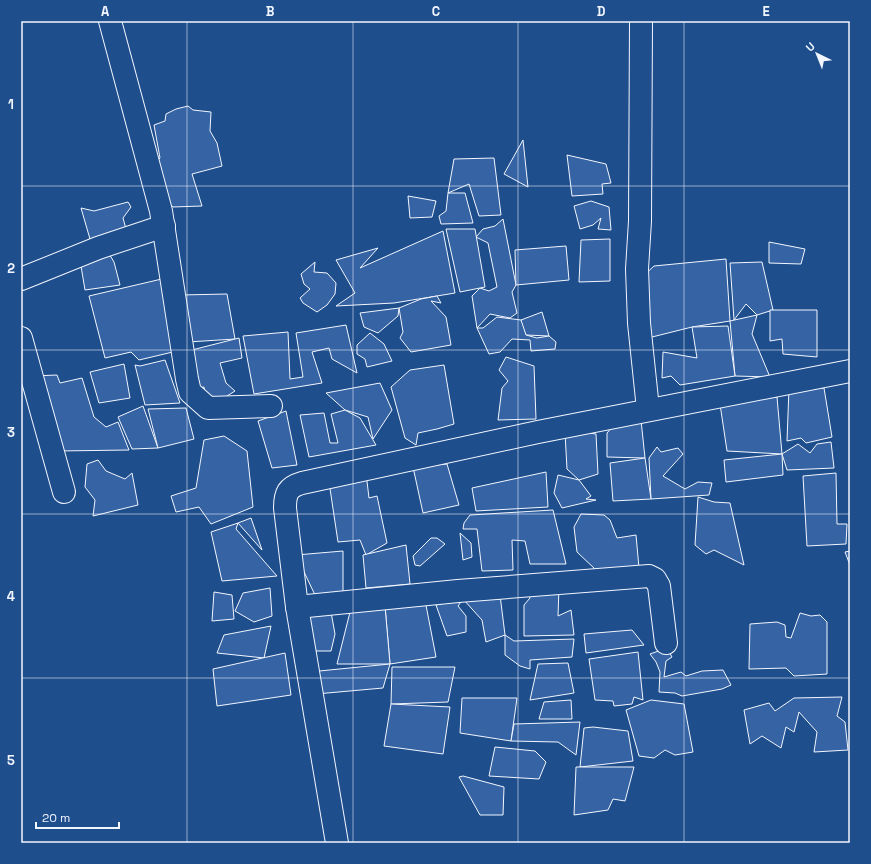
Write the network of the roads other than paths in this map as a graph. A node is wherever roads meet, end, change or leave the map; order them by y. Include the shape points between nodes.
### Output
1 (110, 21) edge
2 (641, 21) edge
3 (164, 226) junction
4 (21, 279) edge
5 (21, 338) edge
6 (850, 371) edge
7 (271, 406) dead end
8 (648, 409) junction
9 (64, 492) dead end
10 (297, 608) junction
11 (666, 643) dead end
12 (338, 843) edge

1 - 3 street
2 - 8 street via 640,221 637,269 639,323
3 - 4 street
3 - 7 street via 190,392 208,408
5 - 9 street
6 - 8 street
8 - 10 street via 293,486 285,498 285,508
10 - 11 street via 458,591 649,576 655,579 659,586
10 - 12 street

